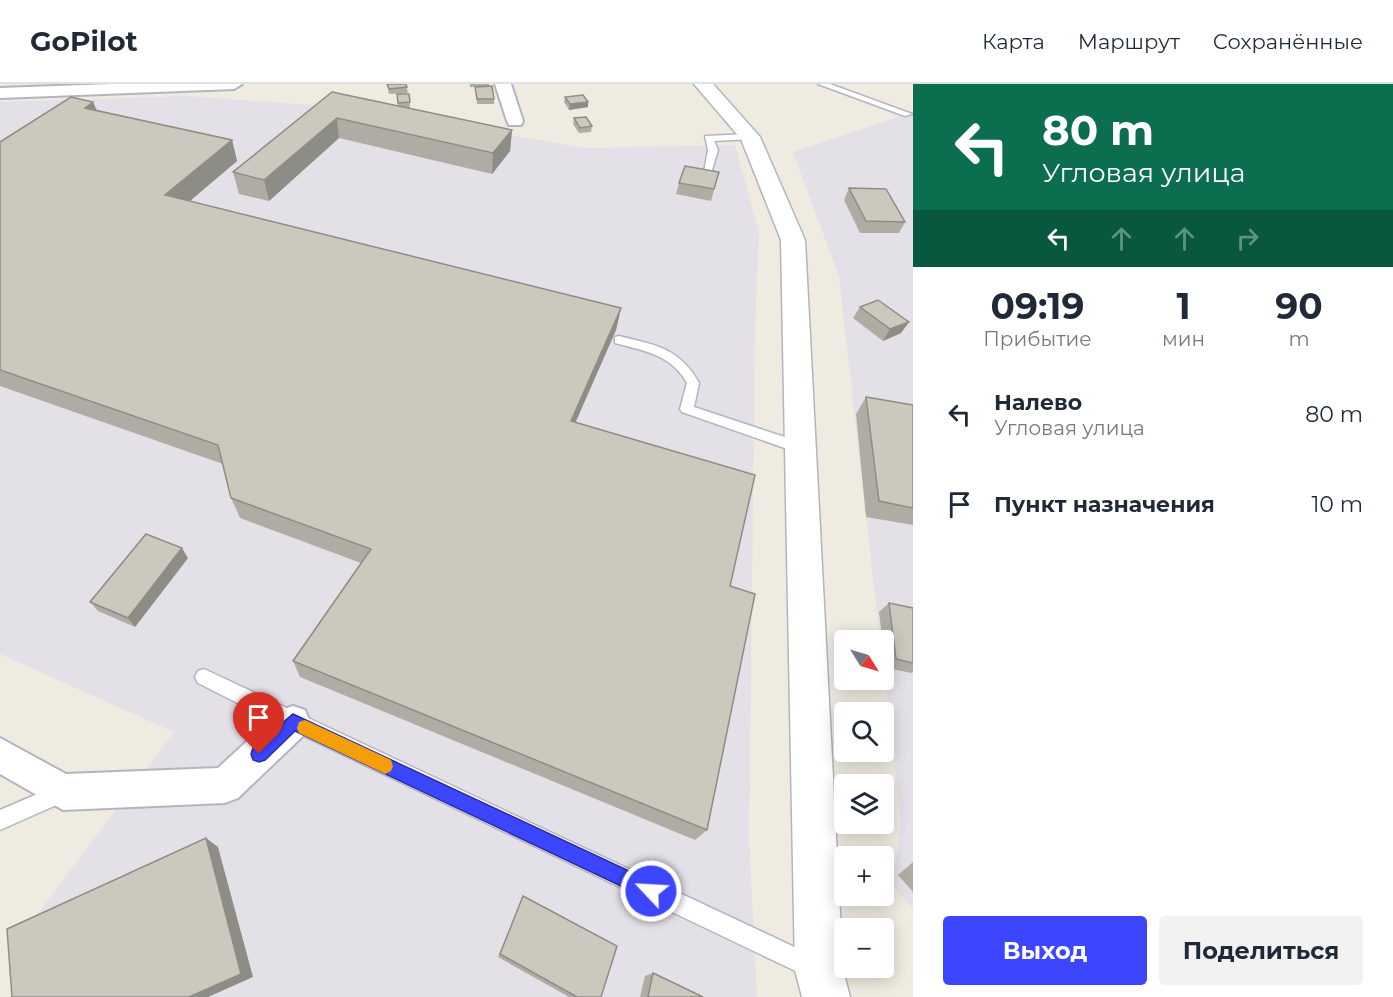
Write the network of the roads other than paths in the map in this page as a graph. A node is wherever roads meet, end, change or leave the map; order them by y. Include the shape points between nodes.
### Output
1 (234, 84) edge
2 (503, 84) edge
3 (704, 84) edge
4 (822, 84) edge
5 (198, 85) edge
6 (4, 90) edge
7 (908, 114) dead end
8 (515, 121) dead end
9 (750, 137) junction
10 (707, 170) edge
11 (618, 340) edge
12 (801, 448) junction
13 (204, 677) dead end
14 (293, 722) junction
15 (0, 755) edge
16 (63, 792) junction
17 (0, 819) edge
18 (822, 984) edge

1 - 5 street
2 - 8 street
3 - 9 street
4 - 7 lane
5 - 6 street
9 - 10 lane via 708,138 713,150
9 - 12 street via 794,240
11 - 12 lane via 665,353 682,363 693,383 687,409
12 - 18 street
13 - 14 lane
14 - 16 street via 225,785
14 - 18 lane
15 - 16 street
16 - 17 lane

